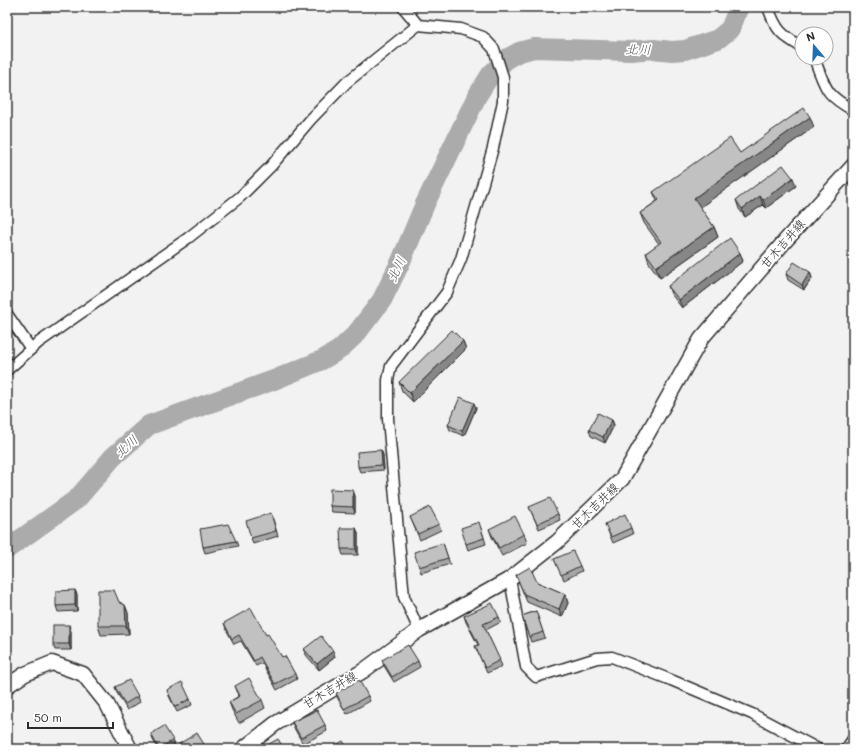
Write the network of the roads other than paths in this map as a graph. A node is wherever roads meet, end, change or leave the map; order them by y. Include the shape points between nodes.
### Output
1 (403, 7) edge
2 (768, 7) edge
3 (418, 25) junction
4 (794, 42) edge
5 (817, 66) edge
6 (853, 110) edge
7 (853, 166) edge
8 (7, 314) edge
9 (31, 349) junction
10 (7, 370) edge
11 (510, 580) junction
12 (419, 630) junction
13 (7, 686) edge
14 (853, 739) edge
15 (130, 749) edge
16 (243, 749) edge
17 (818, 749) edge
18 (846, 749) edge

1 - 3 street
2 - 4 street via 775,27
3 - 9 street via 347,82 240,197 188,238
3 - 12 street via 461,29 483,37 494,49 502,77 503,101 493,148 461,259 447,292 391,366 388,380 388,418 404,597
5 - 6 street via 828,93
7 - 11 main road, 甘木吉井線 via 701,339 622,479 557,542
8 - 9 street
9 - 10 street
11 - 12 main road, 甘木吉井線
11 - 17 street via 526,666 536,677 597,658 612,657 752,714
12 - 16 main road, 甘木吉井線 via 363,671 275,724
13 - 15 main road via 25,674 52,663 83,674 107,704
14 - 18 street

